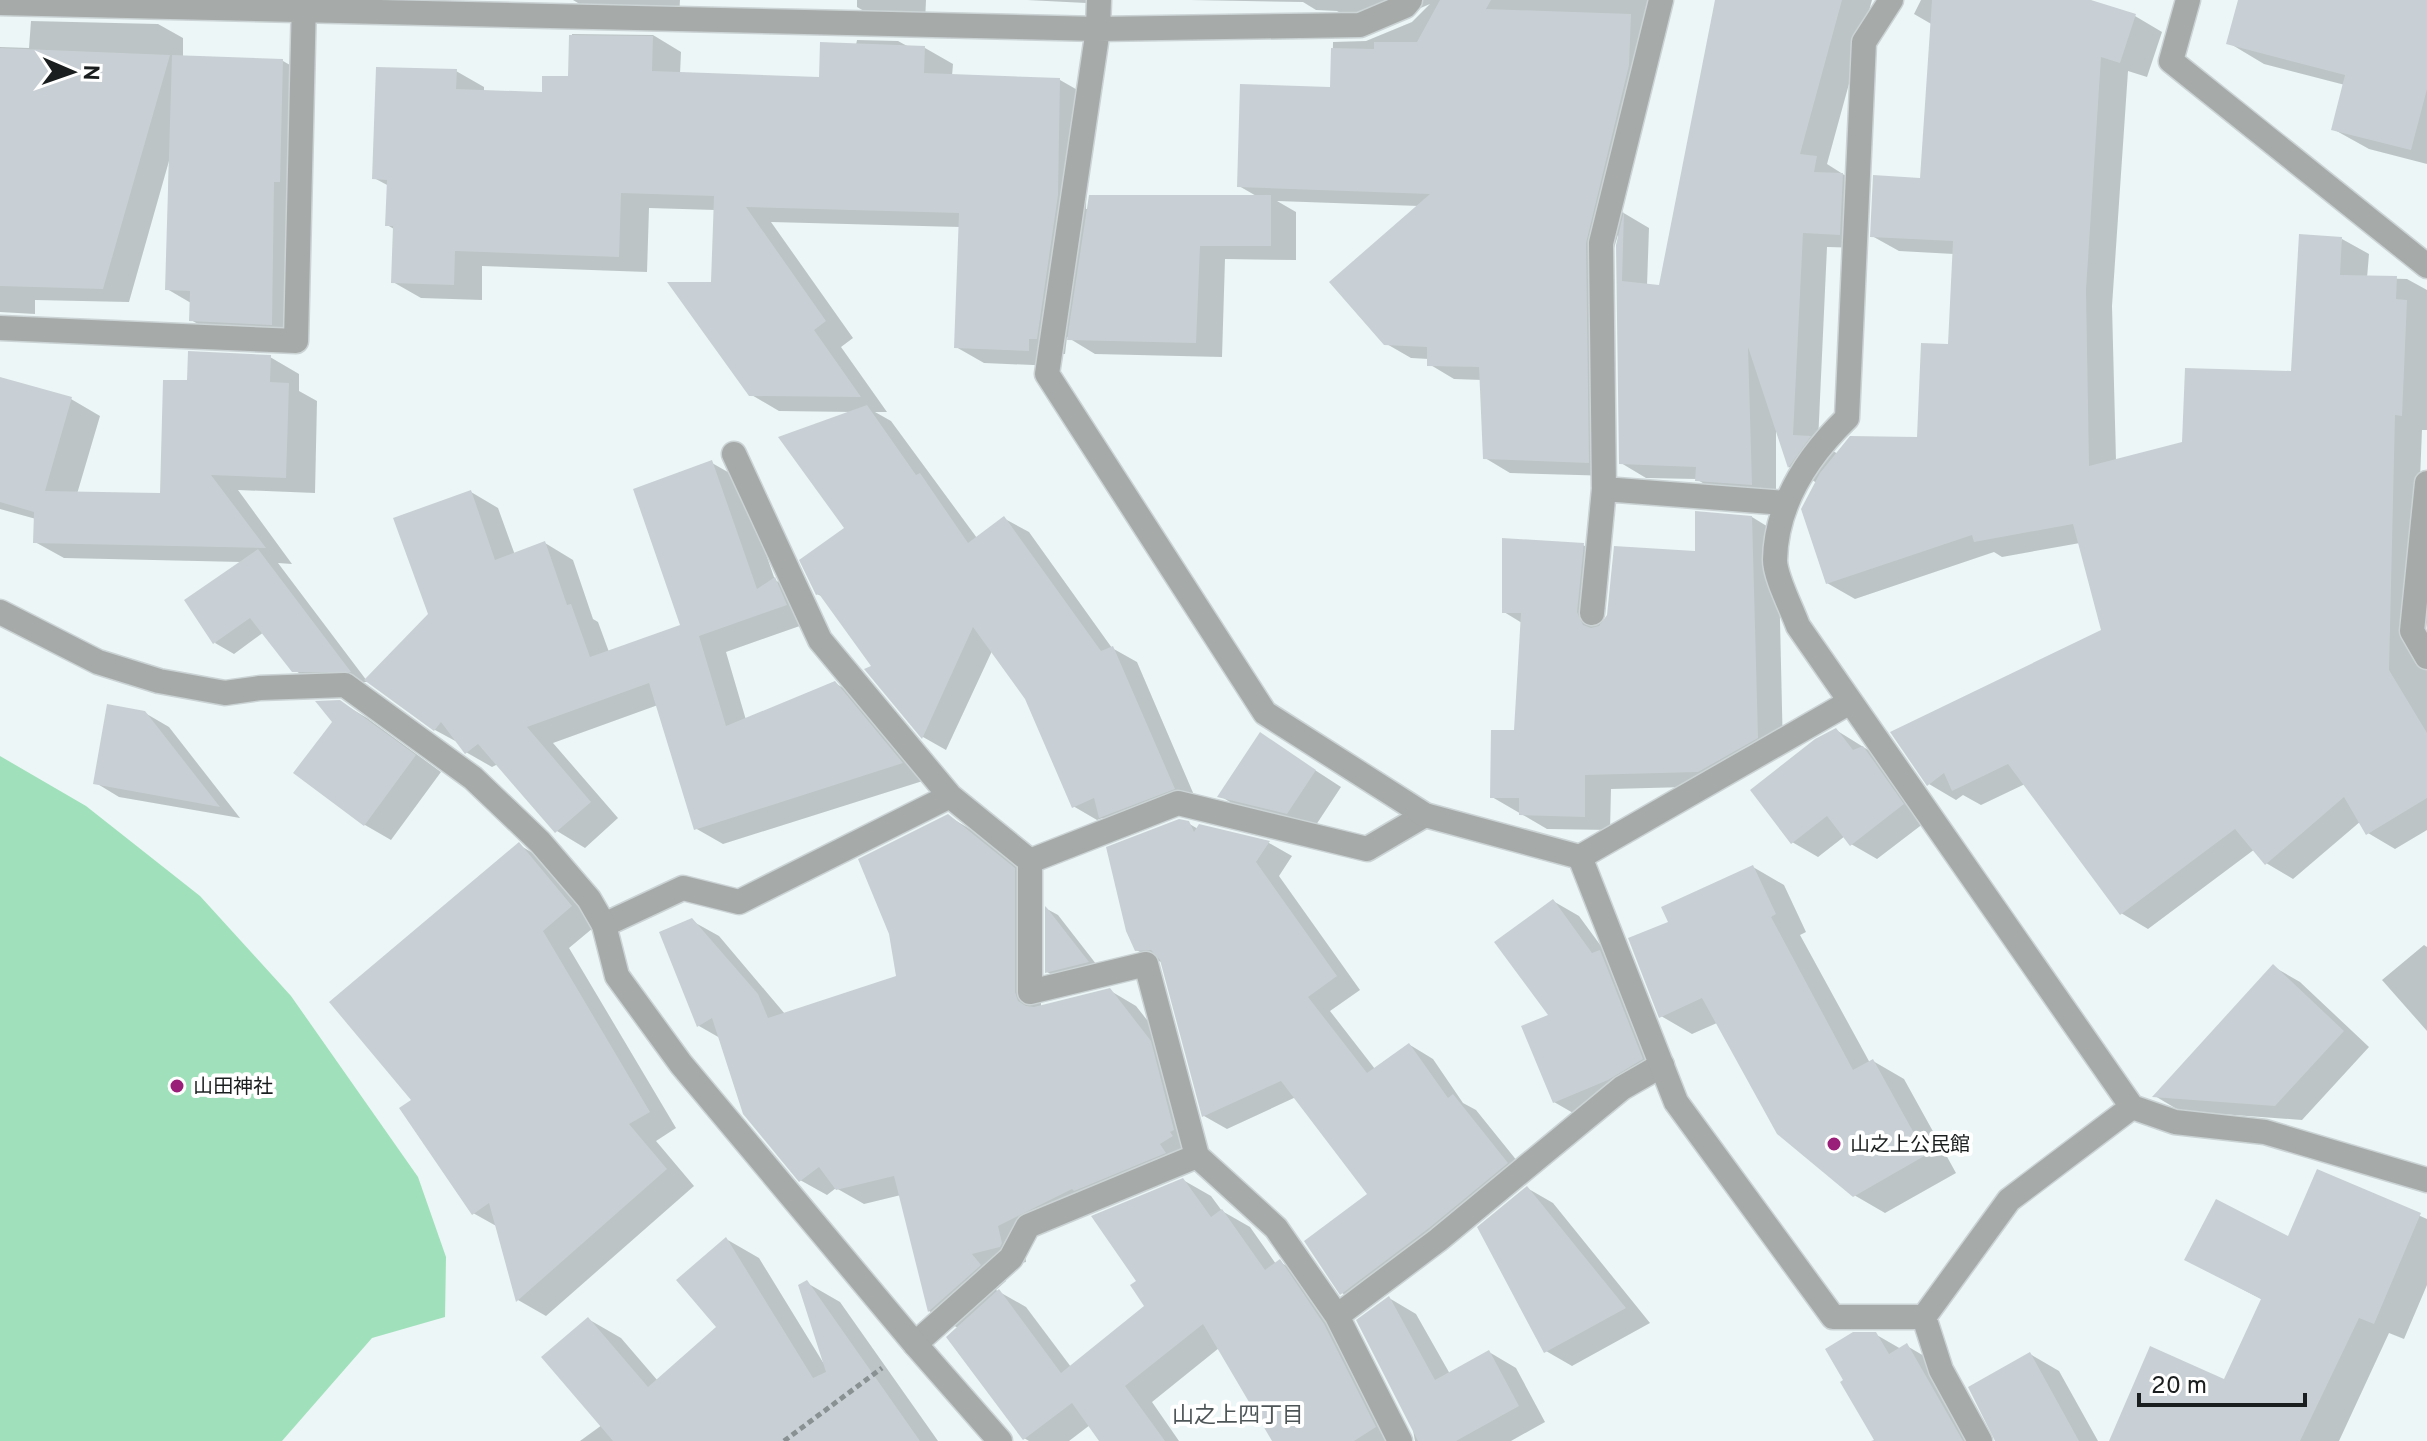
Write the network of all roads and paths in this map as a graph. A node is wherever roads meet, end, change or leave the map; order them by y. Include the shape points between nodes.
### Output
1 (1099, 0) edge
2 (1410, 0) edge
3 (1661, 0) edge
4 (1891, 0) edge
5 (2188, 0) edge
6 (0, 3) edge
7 (304, 5) edge
8 (1098, 29) junction
9 (2427, 266) edge
10 (0, 328) edge
11 (734, 454) dead end
12 (2427, 483) edge
13 (1604, 489) junction
14 (1785, 503) junction
15 (0, 612) edge
16 (1592, 613) dead end
17 (2427, 657) edge
18 (1850, 702) junction
19 (950, 796) junction
20 (1425, 815) junction
21 (1580, 857) junction
22 (1030, 861) junction
23 (604, 925) junction
24 (1662, 1065) junction
25 (2132, 1107) junction
26 (1197, 1156) junction
27 (2427, 1180) edge
28 (1337, 1316) junction
29 (1924, 1317) junction
30 (915, 1344) junction
31 (784, 1441) edge
32 (1000, 1441) edge
33 (1400, 1441) edge
34 (1980, 1441) edge

1 - 8 street
2 - 8 street via 1360,25
3 - 13 street via 1601,243
4 - 14 street via 1864,42 1847,418 1821,443
5 - 9 street via 2171,61
6 - 7 street
7 - 8 street
7 - 10 street via 296,341
8 - 20 street via 1047,374 1265,713
11 - 19 street via 820,640
12 - 17 street via 2412,631
13 - 14 street
13 - 16 street
14 - 18 street via 1775,563 1798,626
15 - 23 street via 98,662 159,681 225,693 345,685 473,778 540,842
18 - 21 street
18 - 25 street
19 - 22 street
19 - 23 street via 739,902 683,888
20 - 21 street
20 - 22 street via 1367,849 1178,803
21 - 24 street
22 - 26 street via 1030,992 1146,964
23 - 30 street via 617,976 681,1064
24 - 28 street via 1622,1088
24 - 29 street via 1676,1102 1833,1317
25 - 27 street via 2175,1122 2265,1132
25 - 29 street via 2009,1200
26 - 28 street via 1276,1228
26 - 30 street via 1028,1226 1011,1258
28 - 33 street
29 - 34 street via 1941,1370
30 - 31 path
30 - 32 street

